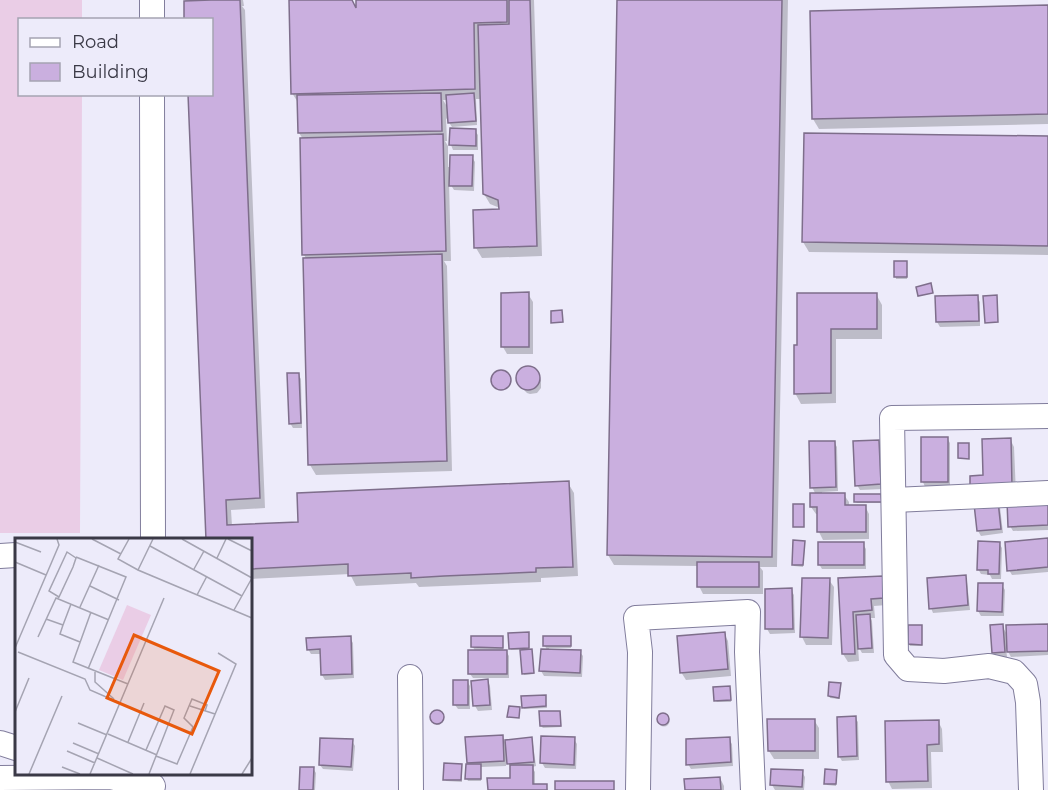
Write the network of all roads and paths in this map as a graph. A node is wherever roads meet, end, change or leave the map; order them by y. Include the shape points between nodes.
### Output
1 (152, 0) edge
2 (152, 18) edge
3 (152, 96) edge
4 (1048, 416) edge
5 (1048, 493) edge
6 (894, 500) junction
7 (153, 538) edge
8 (15, 555) edge
9 (0, 556) edge
10 (410, 676) dead end
11 (0, 743) edge
12 (15, 748) edge
13 (104, 775) edge
14 (0, 778) edge
15 (153, 783) edge
16 (411, 790) edge
17 (638, 790) edge
18 (753, 790) edge
19 (1031, 790) edge

1 - 2 street
3 - 7 street
4 - 6 street via 892,418
5 - 6 street
6 - 19 street via 896,656 908,669 989,666 1014,672 1025,684 1028,702
8 - 9 street
10 - 16 street
11 - 12 street
13 - 14 street
13 - 15 street
17 - 18 street via 640,652 636,618 748,612

